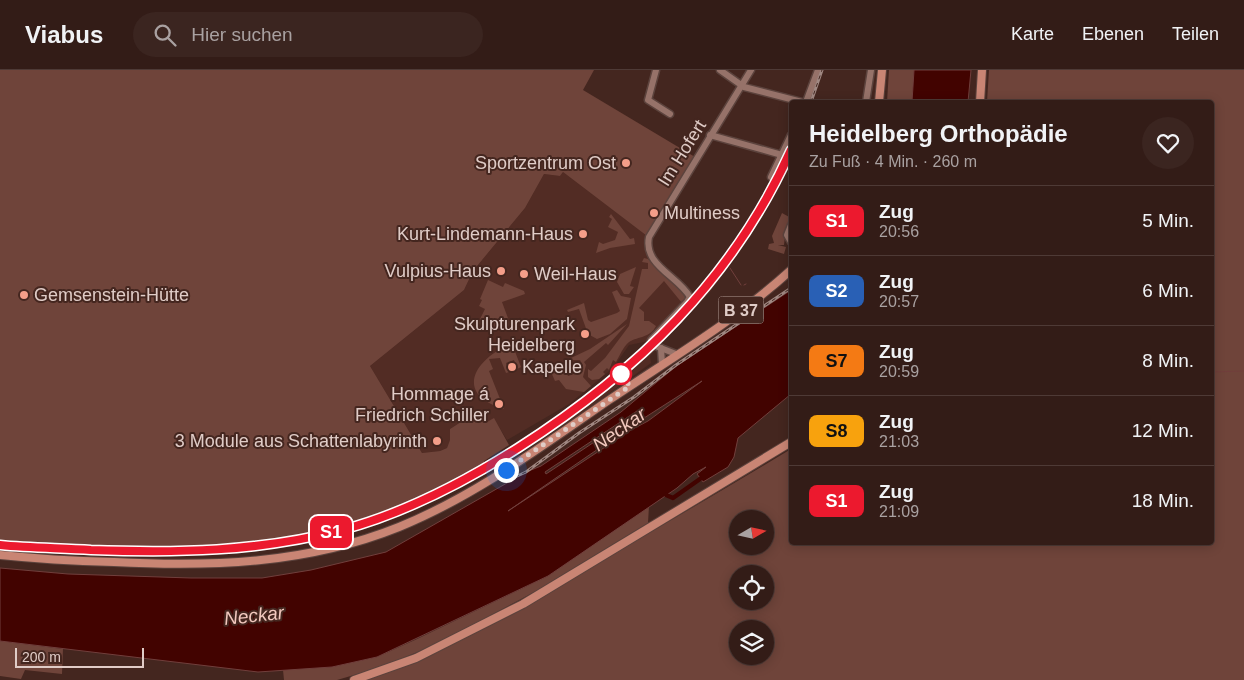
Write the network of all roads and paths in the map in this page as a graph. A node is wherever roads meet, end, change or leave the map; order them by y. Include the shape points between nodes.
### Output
1 (656, 70) edge
2 (720, 70) edge
3 (751, 70) edge
4 (818, 70) edge
5 (871, 70) edge
6 (882, 70) edge
7 (982, 70) edge
8 (742, 85) junction
9 (795, 100) edge
10 (807, 100) edge
11 (866, 100) edge
12 (879, 100) edge
13 (980, 100) edge
14 (670, 114) dead end
15 (710, 135) junction
16 (789, 140) edge
17 (782, 155) junction
18 (771, 177) dead end
19 (789, 272) edge
20 (661, 348) junction
21 (676, 354) junction
22 (662, 364) junction
23 (789, 443) edge
24 (0, 555) edge
25 (354, 680) edge

1 - 14 street via 648,99
2 - 8 street
3 - 8 street, Im Hofert
4 - 10 street
5 - 11 street
6 - 12 main road
7 - 13 main road
8 - 9 street
8 - 15 street, Im Hofert
15 - 17 street
15 - 20 street, Im Hofert via 650,234 650,255 690,298 652,337 652,344
16 - 17 street
17 - 18 street
19 - 21 main road, B 37 via 750,304
20 - 21 street
20 - 22 street
21 - 22 main road, B 37
22 - 24 main road, B 37 via 506,470 451,502 400,527 342,546 282,559 211,565
23 - 25 main road via 524,604 409,661

